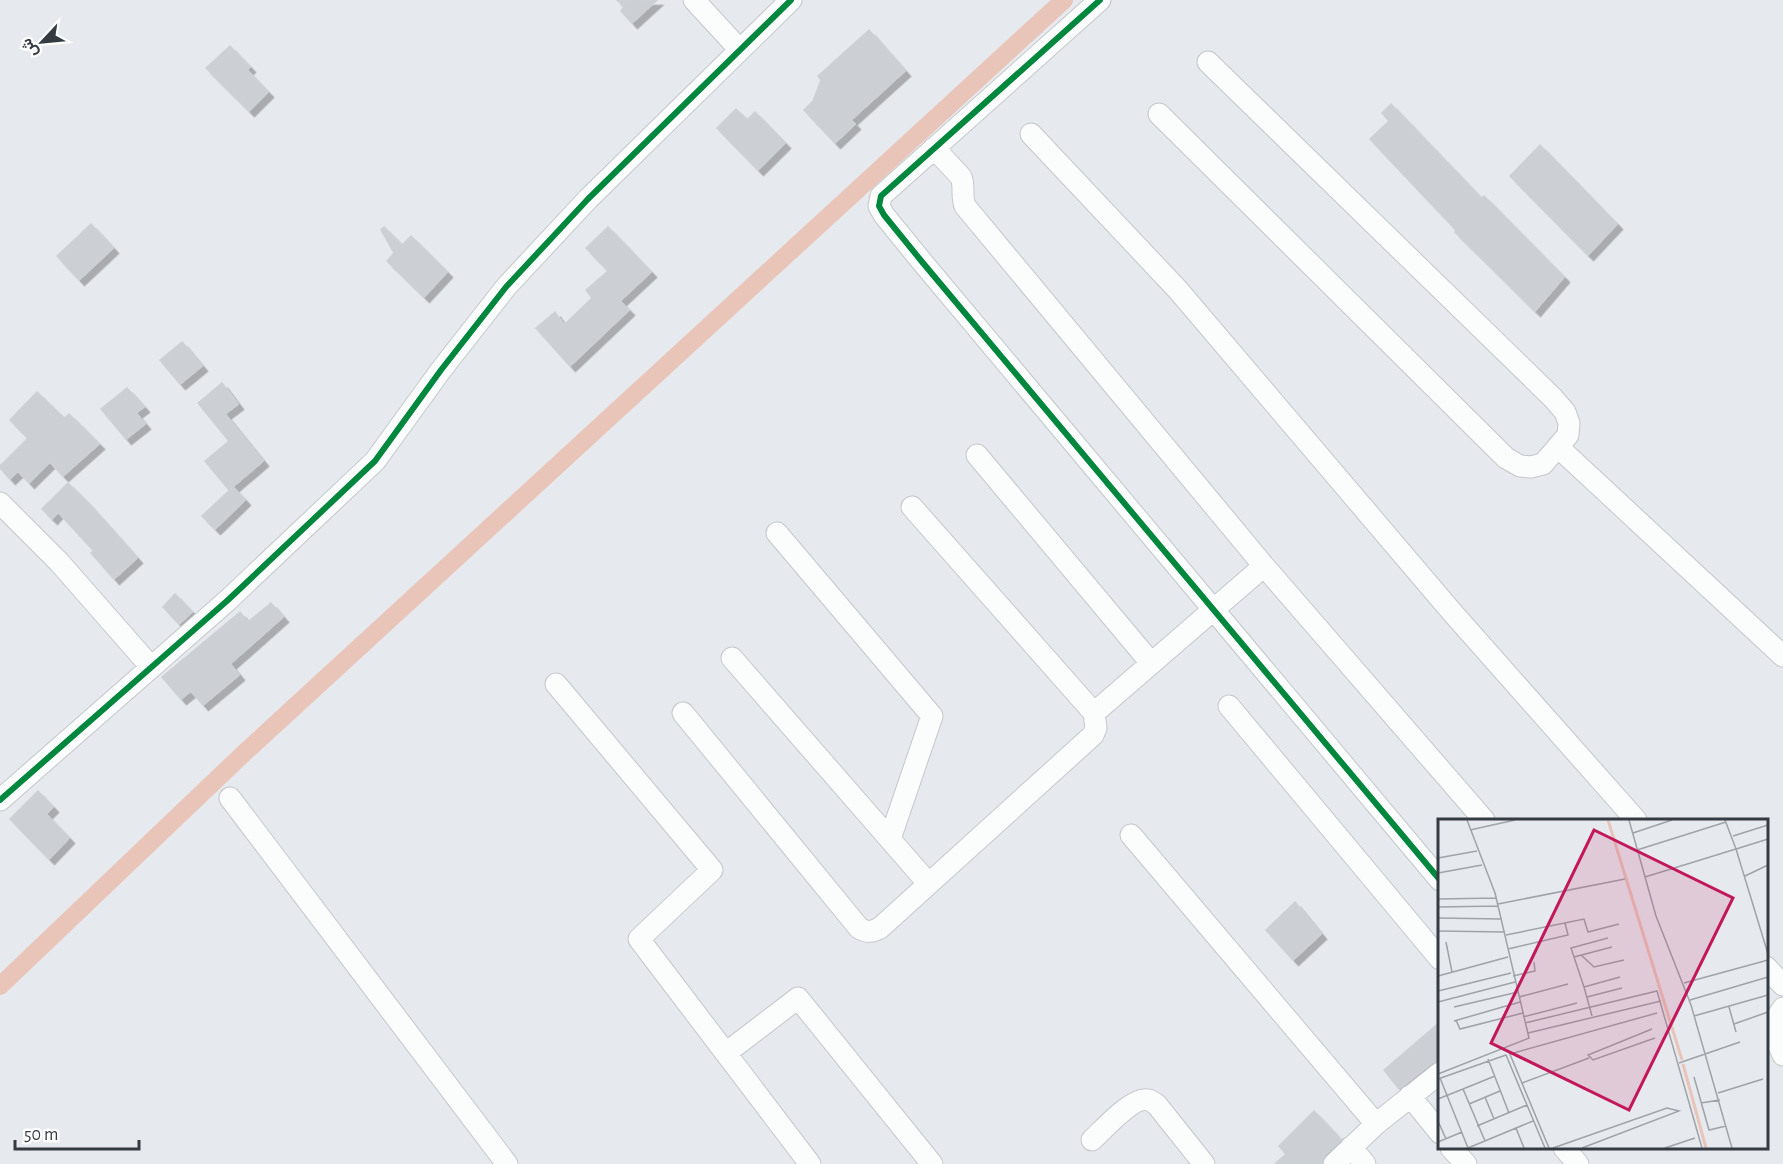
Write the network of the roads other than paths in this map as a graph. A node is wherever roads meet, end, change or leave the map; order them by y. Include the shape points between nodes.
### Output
1 (694, 0) edge
2 (791, 0) edge
3 (1100, 0) edge
4 (740, 50) junction
5 (1208, 62) dead end
6 (1159, 114) dead end
7 (1031, 134) dead end
8 (934, 148) junction
9 (1558, 447) junction
10 (976, 455) dead end
11 (0, 502) edge
12 (912, 507) dead end
13 (777, 533) dead end
14 (1264, 566) junction
15 (1212, 610) junction
16 (1783, 656) edge
17 (732, 658) dead end
18 (1151, 663) junction
19 (152, 667) junction
20 (555, 684) dead end
21 (1229, 706) dead end
22 (683, 713) dead end
23 (1094, 713) junction
24 (230, 798) dead end
25 (0, 800) edge
26 (1483, 819) edge
27 (1635, 819) edge
28 (1131, 836) dead end
29 (890, 839) junction
30 (1438, 878) edge
31 (928, 883) junction
32 (1438, 957) edge
33 (1768, 968) edge
34 (1783, 985) edge
35 (1783, 1008) edge
36 (1770, 1031) edge
37 (726, 1053) junction
38 (1783, 1055) edge
39 (1438, 1075) edge
40 (1410, 1096) junction
41 (1376, 1124) junction
42 (1438, 1131) edge
43 (1092, 1140) dead end
44 (1351, 1148) junction
45 (1452, 1149) edge
46 (1565, 1149) edge
47 (507, 1164) edge
48 (810, 1164) edge
49 (932, 1164) edge
50 (1204, 1164) edge
51 (1334, 1164) edge
52 (1365, 1164) edge
53 (1466, 1164) edge
54 (1578, 1164) edge

1 - 4 street
2 - 4 street
3 - 8 street
4 - 19 street via 588,199 506,287 375,461
5 - 9 street via 1553,398 1569,423 1568,435
6 - 9 street via 1506,458 1532,467 1543,464
7 - 27 street via 1178,290 1450,611
8 - 14 street via 962,177 964,206
8 - 15 street via 881,196 879,206 884,215
9 - 16 street
10 - 18 street
11 - 19 street
12 - 23 street
13 - 29 street via 932,716
14 - 15 street
14 - 26 street
15 - 18 street
15 - 30 street
17 - 29 street
18 - 23 street
19 - 25 street
20 - 37 street via 712,870 639,939
21 - 32 street
22 - 31 street via 859,928 873,932 880,928
23 - 31 street via 1093,735
24 - 47 street
28 - 41 street
29 - 31 street
33 - 34 street
35 - 36 street
36 - 38 street
37 - 48 street
37 - 49 street via 798,998
39 - 40 street
40 - 41 street
40 - 42 street
41 - 44 street
43 - 50 street via 1128,1107 1148,1099 1157,1104
44 - 51 street
44 - 52 street
45 - 53 street
46 - 54 street

